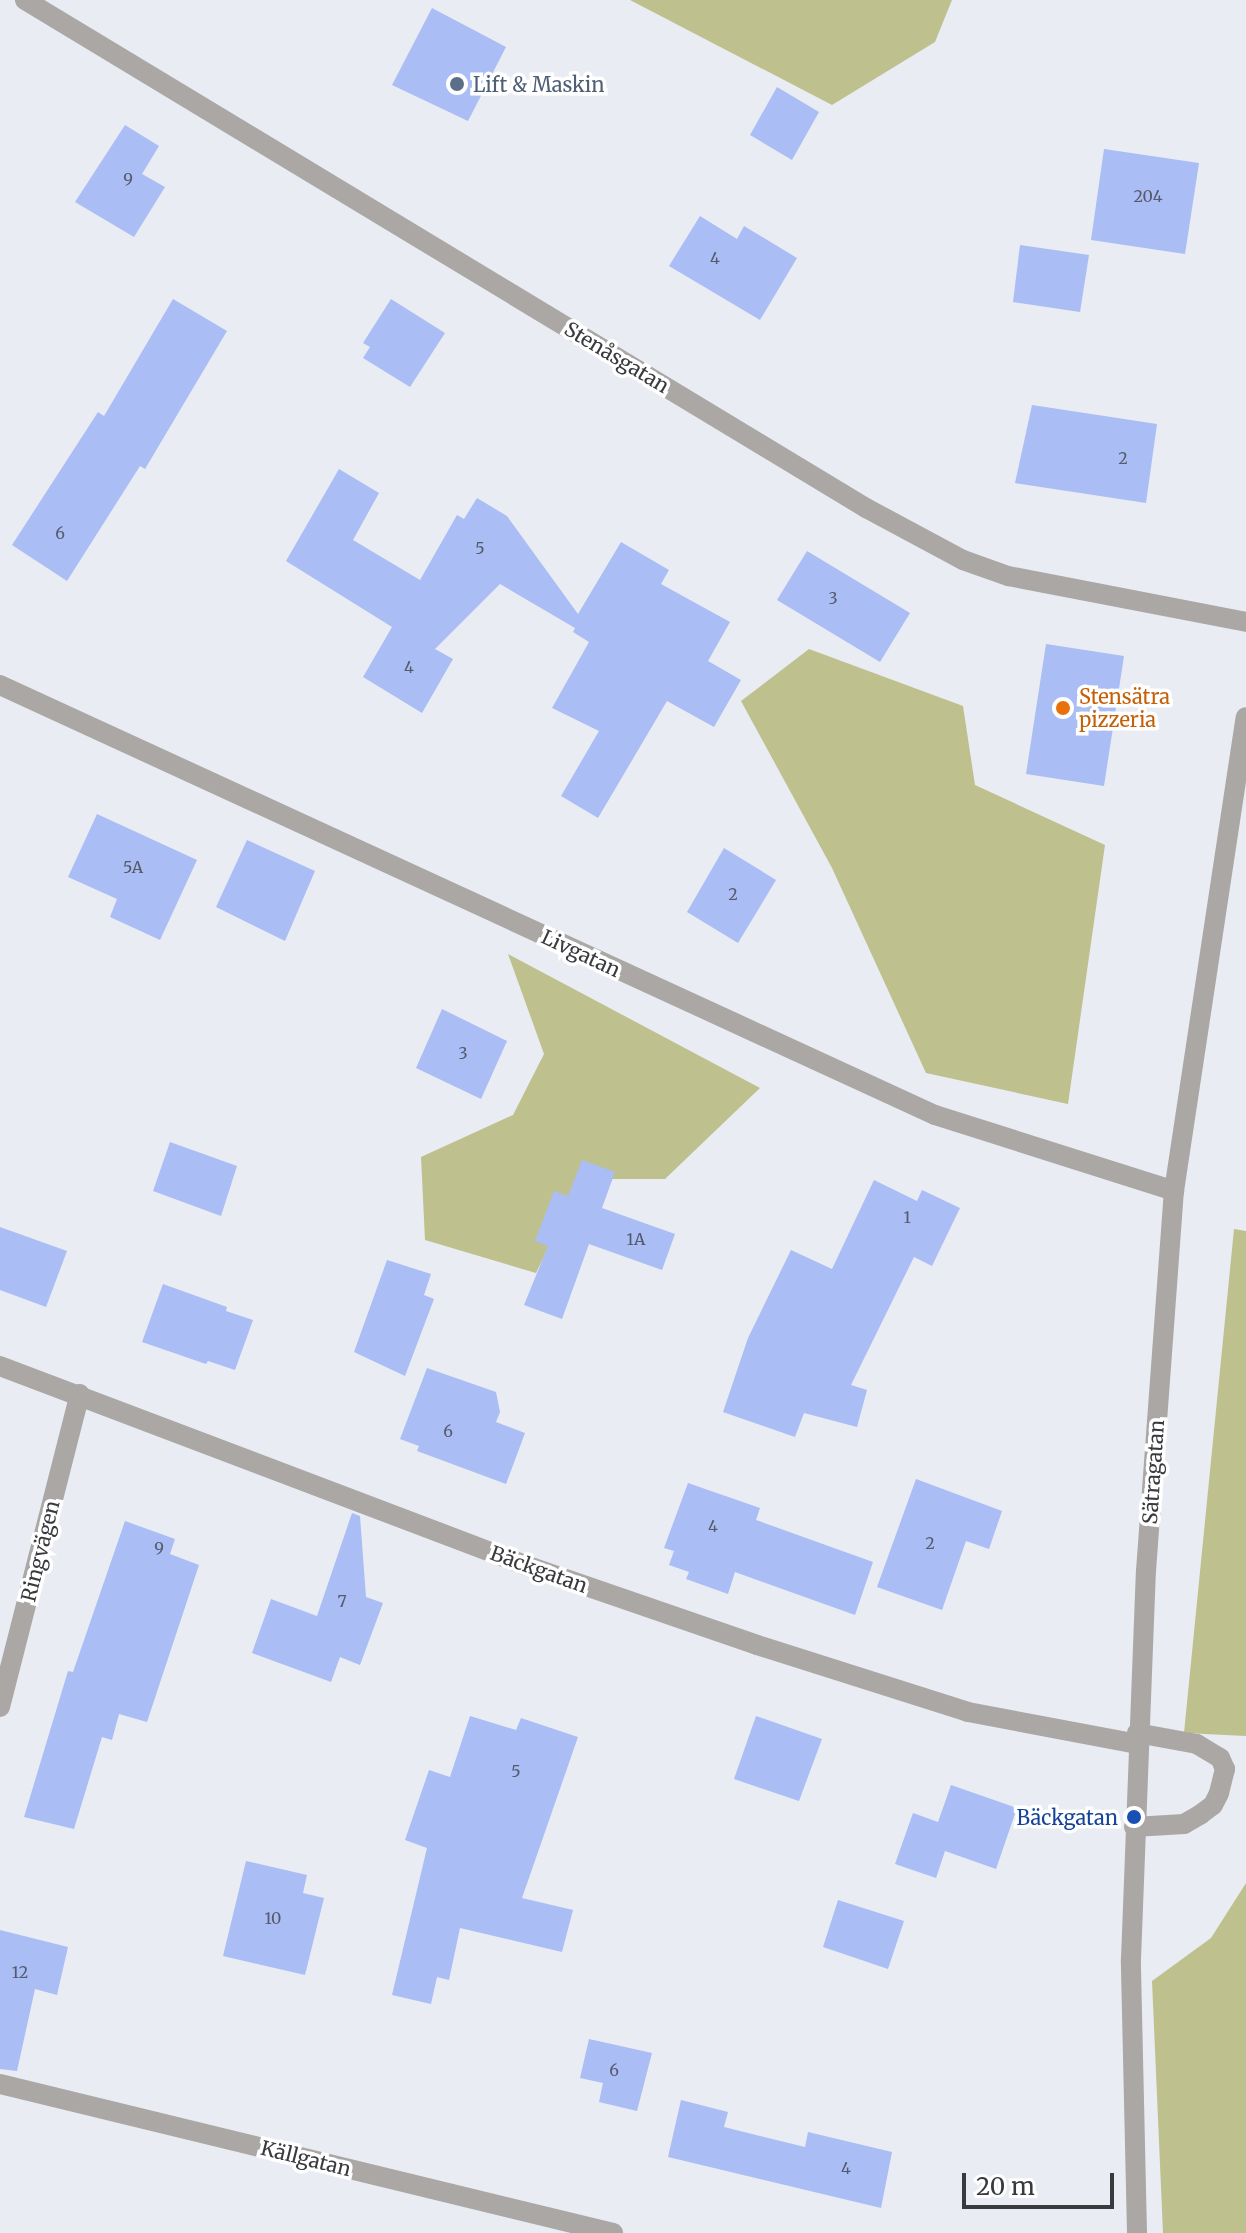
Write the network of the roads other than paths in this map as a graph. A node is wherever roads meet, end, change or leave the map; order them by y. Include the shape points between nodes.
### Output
1 (25, 0) edge
2 (1246, 622) edge
3 (0, 685) edge
4 (1246, 717) edge
5 (1174, 1191) junction
6 (0, 1366) edge
7 (80, 1394) junction
8 (0, 1707) edge
9 (1137, 1739) junction
10 (1134, 1827) junction
11 (0, 2084) edge
12 (613, 2233) edge
13 (1137, 2233) edge

1 - 2 street, Stenåsgatan via 866,508 963,560 1008,576
3 - 5 street, Livgatan via 935,1115
4 - 5 street, Sätragatan
5 - 9 street, Sätragatan
6 - 7 street, Bäckgatan
7 - 8 street, Ringvägen
7 - 9 street, Bäckgatan via 525,1565 757,1645 968,1712
9 - 10 street, Sätragatan
9 - 10 street, Bäckgatan via 1197,1744 1220,1758 1225,1769 1213,1805 1201,1814 1184,1824
10 - 13 street, Sätragatan via 1131,1989
11 - 12 street, Källgatan

